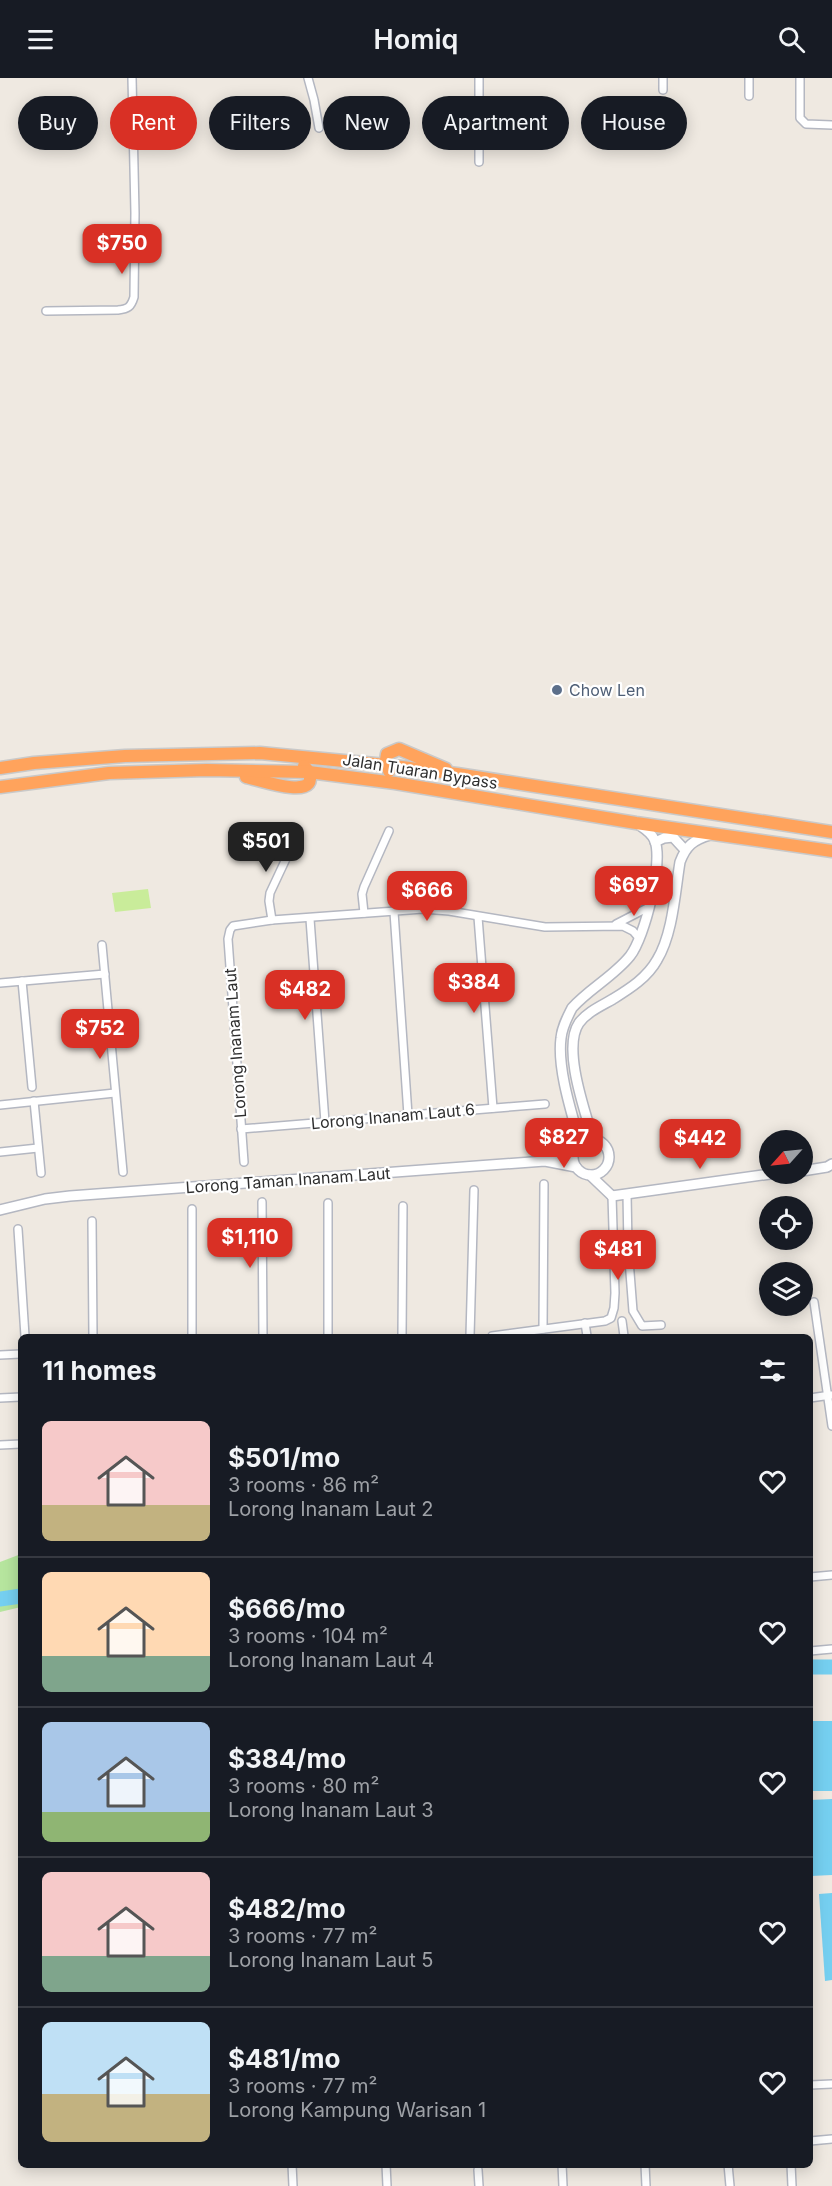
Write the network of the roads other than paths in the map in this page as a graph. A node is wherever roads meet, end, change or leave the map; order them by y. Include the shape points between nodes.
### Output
1 (132, 78) edge
2 (308, 78) edge
3 (479, 78) edge
4 (663, 78) edge
5 (749, 78) edge
6 (800, 78) edge
7 (663, 90) dead end
8 (749, 96) dead end
9 (832, 125) edge
10 (319, 128) dead end
11 (479, 162) dead end
12 (46, 311) dead end
13 (260, 753) junction
14 (386, 765) junction
15 (0, 768) edge
16 (309, 772) junction
17 (395, 783) junction
18 (0, 787) edge
19 (636, 823) junction
20 (298, 831) dead end
21 (389, 831) dead end
22 (832, 832) edge
23 (715, 833) junction
24 (655, 842) junction
25 (685, 850) junction
26 (832, 851) edge
27 (649, 907) junction
28 (394, 912) junction
29 (364, 913) junction
30 (478, 917) junction
31 (310, 919) junction
32 (272, 920) junction
33 (614, 926) junction
34 (639, 938) junction
35 (102, 945) dead end
36 (105, 974) junction
37 (22, 981) junction
38 (0, 983) edge
39 (32, 1087) dead end
40 (115, 1093) junction
41 (34, 1101) junction
42 (545, 1104) dead end
43 (0, 1105) edge
44 (493, 1108) junction
45 (408, 1115) junction
46 (325, 1122) junction
47 (241, 1129) junction
48 (593, 1139) junction
49 (577, 1148) junction
50 (38, 1149) junction
51 (0, 1152) edge
52 (545, 1161) junction
53 (244, 1162) dead end
54 (832, 1164) edge
55 (576, 1167) junction
56 (813, 1169) edge
57 (603, 1171) junction
58 (123, 1172) dead end
59 (40, 1173) dead end
60 (590, 1175) junction
61 (759, 1176) edge
62 (544, 1184) dead end
63 (474, 1190) dead end
64 (627, 1194) junction
65 (612, 1196) junction
66 (262, 1202) dead end
67 (328, 1203) dead end
68 (403, 1206) dead end
69 (192, 1209) dead end
70 (0, 1210) edge
71 (92, 1221) dead end
72 (18, 1229) dead end
73 (814, 1302) dead end
74 (622, 1321) dead end
75 (585, 1323) junction
76 (662, 1325) dead end
77 (543, 1329) junction
78 (26, 1334) edge
79 (93, 1334) edge
80 (192, 1334) edge
81 (263, 1334) edge
82 (328, 1334) edge
83 (402, 1334) edge
84 (470, 1334) edge
85 (519, 1334) edge
86 (587, 1334) edge
87 (624, 1334) edge
88 (18, 1354) edge
89 (0, 1355) edge
90 (830, 1396) edge
91 (18, 1397) edge
92 (0, 1398) edge
93 (813, 1398) edge
94 (832, 1426) edge
95 (18, 1444) edge
96 (0, 1445) edge
97 (832, 1575) edge
98 (813, 1577) edge
99 (832, 1649) edge
100 (813, 1651) edge
101 (832, 2084) edge
102 (813, 2085) edge
103 (832, 2139) edge
104 (813, 2141) edge
105 (292, 2168) edge
106 (386, 2168) edge
107 (562, 2168) edge
108 (645, 2168) edge
109 (728, 2168) edge
110 (791, 2168) edge
111 (478, 2170) dead end
112 (293, 2186) edge
113 (387, 2186) edge
114 (479, 2186) edge
115 (563, 2186) edge
116 (646, 2186) edge
117 (730, 2186) edge
118 (792, 2186) edge

1 - 12 street via 132,305 118,310
2 - 10 street
3 - 11 street
4 - 7 street
5 - 8 street
6 - 9 street via 800,118 806,124
13 - 14 highway, Jalan Tuaran Bypass
13 - 15 highway, Jalan Tuaran Bypass via 125,756
13 - 16 highway, Jalan Tuaran Bypass via 304,766
14 - 17 highway
14 - 22 highway, Jalan Tuaran Bypass via 387,754 399,749 457,774
16 - 17 highway, Jalan Tuaran Bypass
16 - 18 highway via 310,782 296,788 207,770 109,773
17 - 19 highway, Jalan Tuaran Bypass
19 - 23 highway, Jalan Tuaran Bypass
19 - 24 main road via 648,830
20 - 32 street via 270,893
21 - 29 street via 364,887
23 - 25 main road via 695,840
23 - 26 highway, Jalan Tuaran Bypass
24 - 25 main road via 673,837
24 - 27 main road
25 - 48 main road via 666,940 657,961 643,978 586,1016 575,1030 572,1049
27 - 33 street
27 - 34 main road
28 - 29 street
28 - 30 street via 434,909
28 - 45 street
29 - 31 street
30 - 33 street via 561,928
30 - 44 street
31 - 32 street
31 - 46 street
32 - 47 street, Lorong Inanam Laut via 233,926 228,939
33 - 34 street via 628,928
34 - 49 main road via 629,957 572,1008 562,1029 562,1064
35 - 36 street
36 - 37 street
36 - 40 street
37 - 38 street
37 - 39 street
40 - 41 street
40 - 58 street
41 - 43 street
41 - 50 street
42 - 44 street, Lorong Inanam Laut 6
44 - 45 street, Lorong Inanam Laut 6
45 - 46 street, Lorong Inanam Laut 6
46 - 47 street, Lorong Inanam Laut 6
47 - 53 street, Lorong Inanam Laut
48 - 49 main road
48 - 57 main road via 603,1143 609,1152 609,1162
49 - 52 main road
49 - 55 main road
50 - 51 street
50 - 59 street
52 - 55 main road, Lorong Taman Inanam Laut
52 - 70 main road, Lorong Taman Inanam Laut via 70,1196
54 - 56 main road
55 - 60 main road
57 - 60 main road
57 - 65 main road
60 - 65 main road
61 - 64 main road
62 - 77 street
63 - 84 street
64 - 65 main road
64 - 76 street via 633,1311 642,1326
65 - 75 street via 613,1315 604,1321
66 - 81 street
67 - 82 street
68 - 83 street
69 - 80 street
71 - 79 street
72 - 78 street
73 - 90 street
74 - 87 street
75 - 77 street
75 - 86 street
77 - 85 street
88 - 89 street
90 - 93 street
90 - 94 street
91 - 92 street
95 - 96 street
97 - 98 street
99 - 100 street
101 - 102 street
103 - 104 street
105 - 112 street
106 - 113 street
107 - 115 street
108 - 116 street
109 - 117 street
110 - 118 street
111 - 114 street

